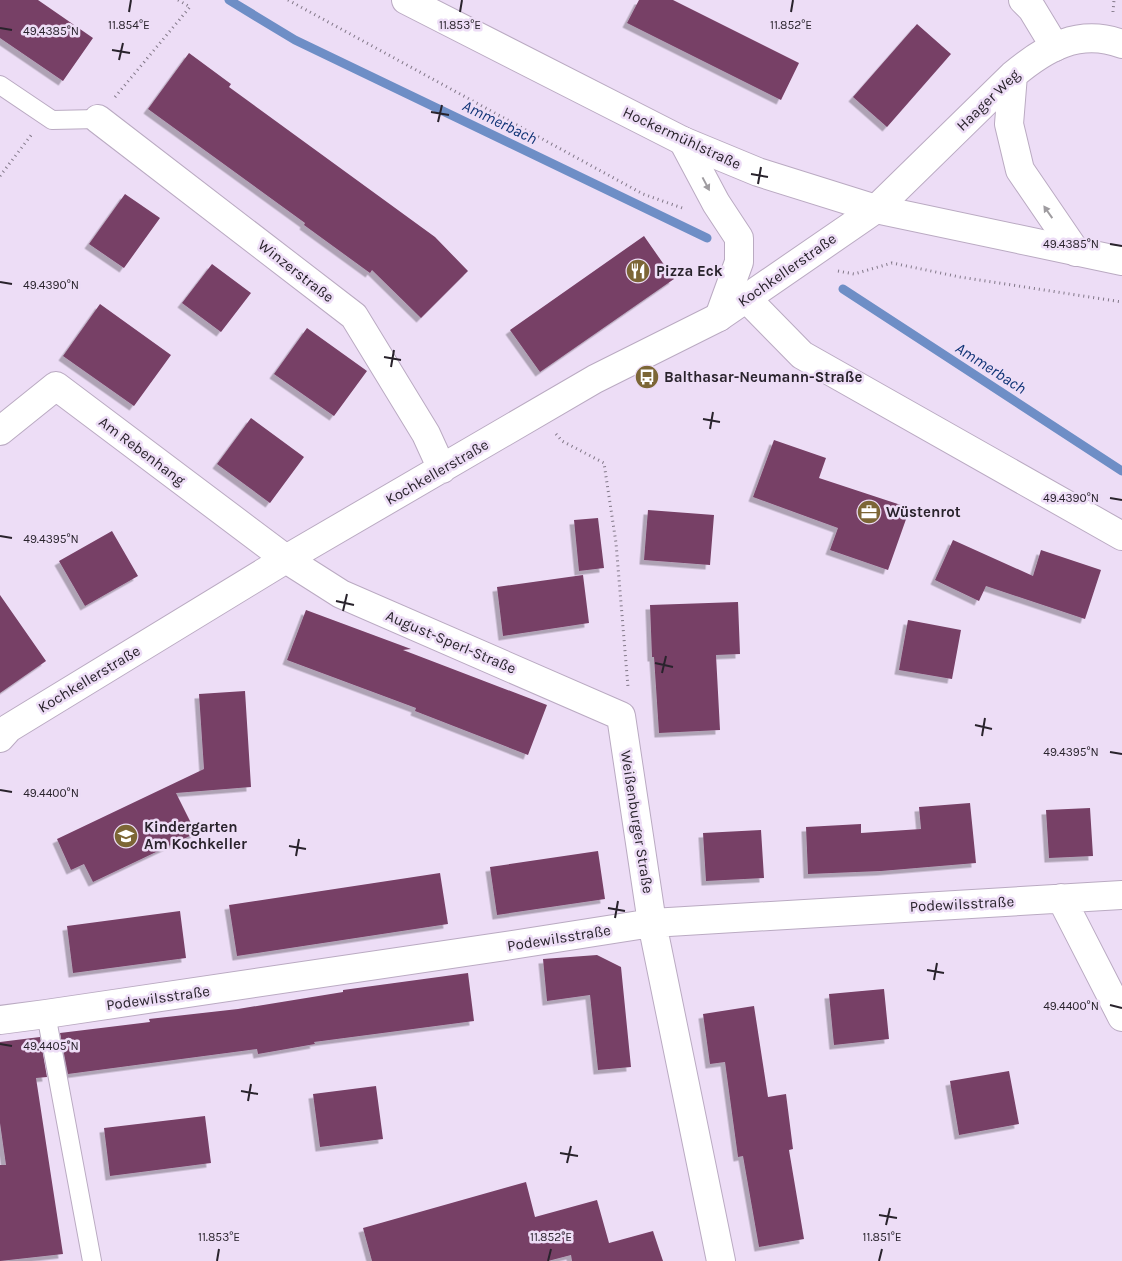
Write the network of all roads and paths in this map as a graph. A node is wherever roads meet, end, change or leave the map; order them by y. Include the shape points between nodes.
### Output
1 (178, 0) edge
2 (288, 0) edge
3 (406, 0) edge
4 (1031, 3) edge
5 (1122, 44) edge
6 (1055, 47) junction
7 (1013, 75) junction
8 (0, 84) edge
9 (46, 116) junction
10 (98, 119) junction
11 (683, 141) junction
12 (0, 176) edge
13 (687, 209) dead end
14 (876, 209) junction
15 (1076, 252) junction
16 (1122, 260) edge
17 (798, 261) junction
18 (747, 299) junction
19 (1122, 302) edge
20 (719, 317) junction
21 (538, 413) junction
22 (0, 431) edge
23 (442, 469) junction
24 (1122, 536) edge
25 (286, 559) junction
26 (621, 716) junction
27 (0, 738) edge
28 (1122, 895) edge
29 (1061, 898) junction
30 (652, 923) junction
31 (46, 1014) junction
32 (1122, 1017) edge
33 (0, 1020) edge
34 (92, 1261) edge
35 (722, 1261) edge

1 - 10 path via 190,7
2 - 13 path via 643,194
3 - 11 street, Hockermühlstraße
4 - 6 street
5 - 6 street, Haager Weg via 1111,40 1075,39
6 - 7 street, Haager Weg via 1045,50
7 - 14 street, Haager Weg
15 -> 7 street via 1020,170 1009,124
8 - 9 lane
9 - 10 lane via 52,120
9 - 12 path
10 - 23 street, Winzerstraße via 354,316 426,434
11 - 14 street, Hockermühlstraße via 758,172
11 -> 20 street via 739,238 739,262
14 - 15 street, Hockermühlstraße
14 - 17 street, Kochkellerstraße
15 - 16 street, Hockermühlstraße
17 - 18 street, Kochkellerstraße
17 - 19 path via 854,274 892,263
18 - 20 street, Kochkellerstraße
18 - 24 street via 802,355
20 - 21 street, Kochkellerstraße via 595,379
21 - 23 street, Kochkellerstraße
21 - 26 path via 562,441 604,463 616,543 629,695
22 - 25 street, Am Rebenhang via 56,386
23 - 25 street, Kochkellerstraße
25 - 26 street, August-Sperl-Straße via 341,594
25 - 27 street, Kochkellerstraße via 9,728
26 - 30 street, Weißenburger Straße
28 - 29 street, Podewilsstraße
29 - 30 street, Podewilsstraße
29 - 32 street
30 - 31 street, Podewilsstraße
30 - 35 street, Weißenburger Straße
31 - 33 street, Podewilsstraße
31 - 34 lane

